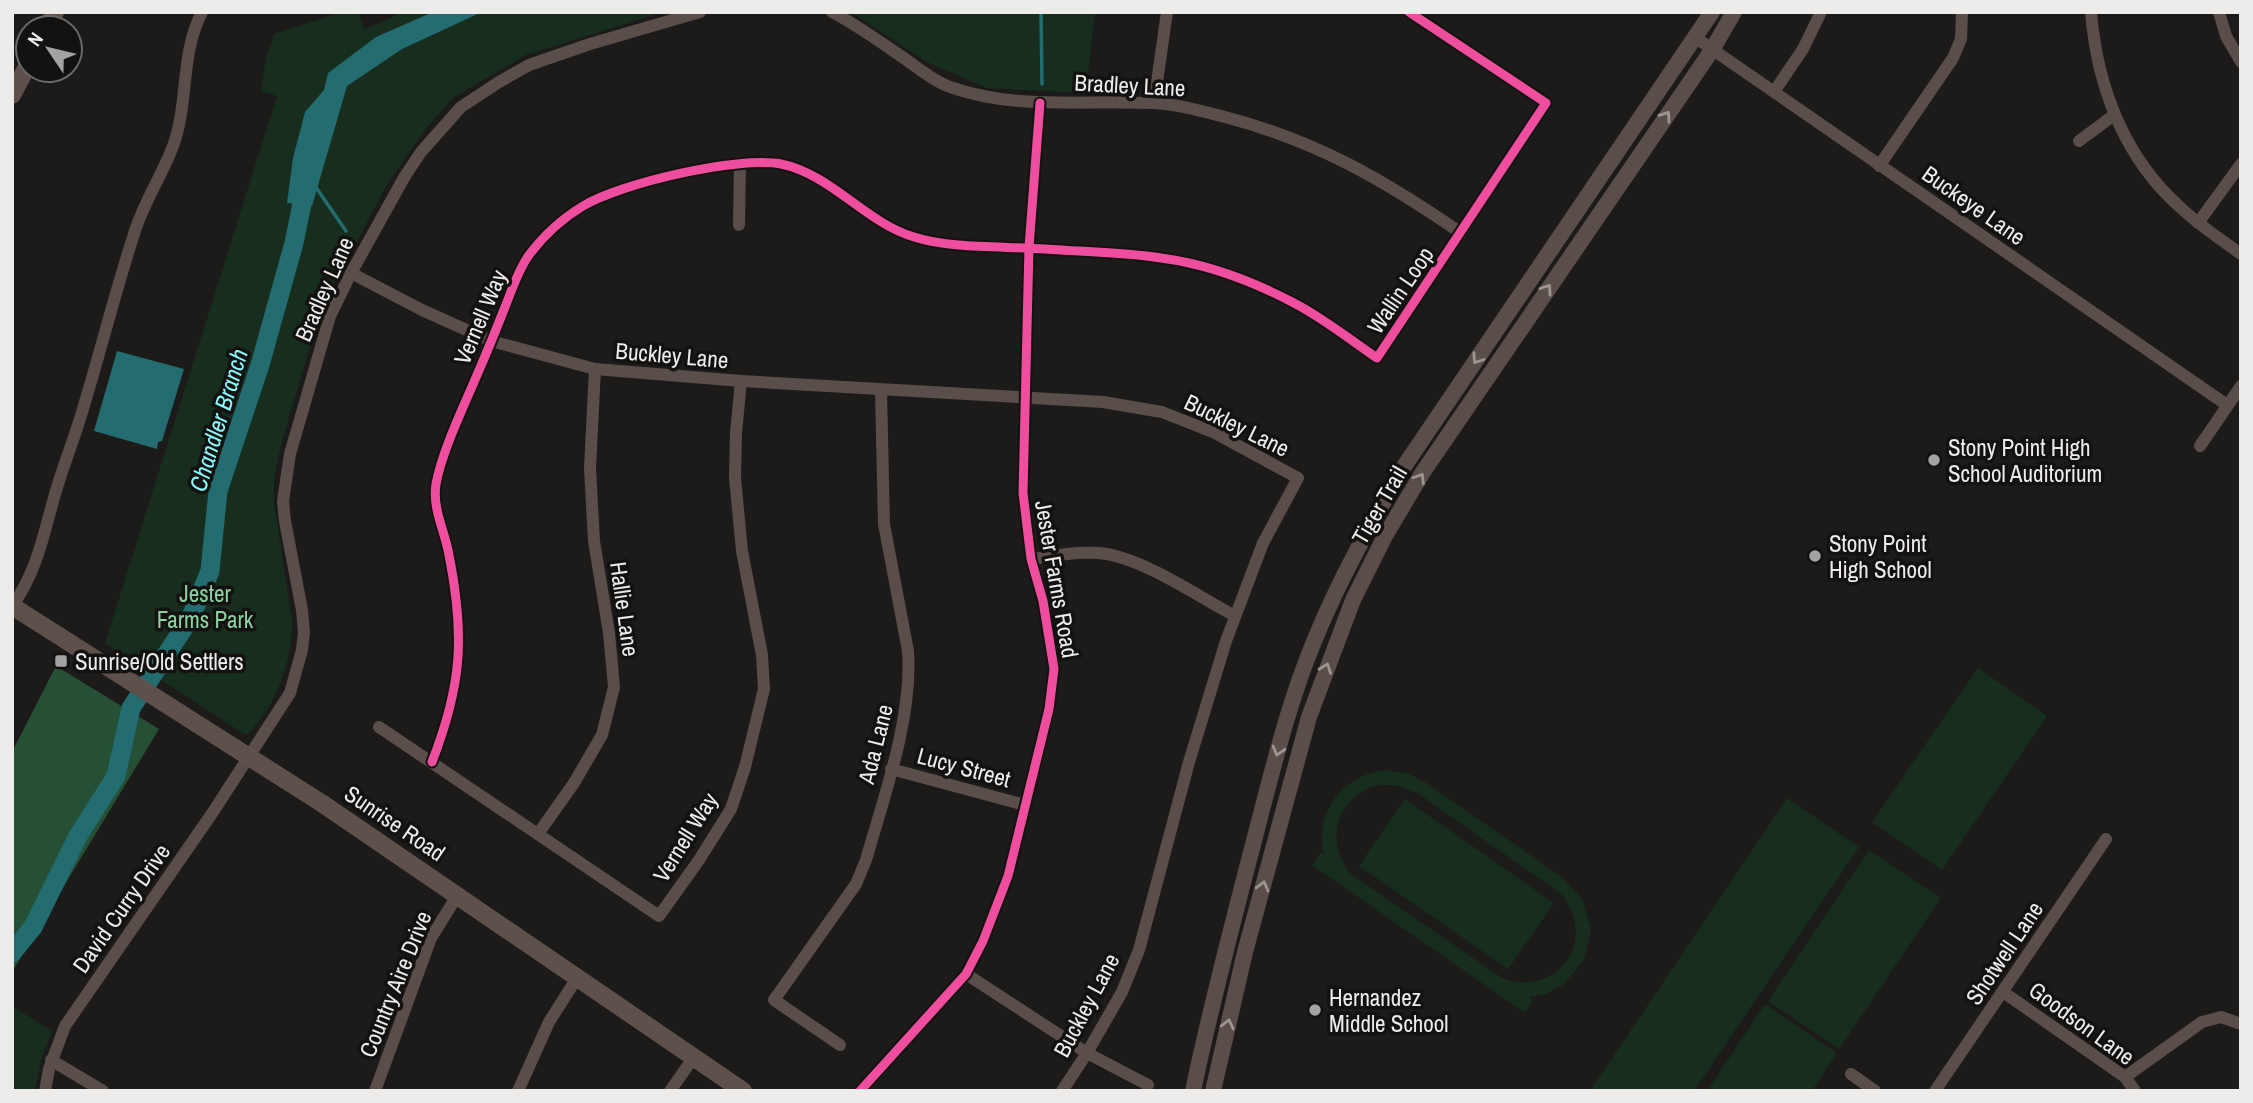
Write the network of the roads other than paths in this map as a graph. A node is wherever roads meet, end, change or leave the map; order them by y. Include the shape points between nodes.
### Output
1 (202, 12) edge
2 (700, 12) edge
3 (832, 12) edge
4 (1167, 12) edge
5 (1409, 12) edge
6 (1713, 12) edge
7 (1734, 12) edge
8 (1821, 12) edge
9 (1962, 12) edge
10 (2091, 12) edge
11 (2219, 12) edge
12 (1696, 38) junction
13 (1712, 50) junction
14 (2241, 62) edge
15 (1774, 92) junction
16 (1040, 103) junction
17 (1154, 103) junction
18 (2114, 115) junction
19 (2078, 141) dead end
20 (740, 163) junction
21 (2241, 164) edge
22 (1880, 166) junction
23 (2198, 223) junction
24 (738, 225) dead end
25 (1461, 233) junction
26 (1029, 247) junction
27 (2241, 254) edge
28 (351, 273) junction
29 (491, 341) junction
30 (594, 369) junction
31 (741, 381) junction
32 (2241, 386) edge
33 (881, 390) junction
34 (1024, 397) junction
35 (2227, 405) junction
36 (2200, 446) dead end
37 (1031, 559) junction
38 (12, 606) edge
39 (1235, 616) junction
40 (379, 727) dead end
41 (250, 757) junction
42 (432, 762) junction
43 (891, 769) junction
44 (1026, 805) junction
45 (538, 834) junction
46 (2106, 839) dead end
47 (457, 896) junction
48 (966, 974) junction
49 (577, 978) junction
50 (2003, 992) junction
51 (2241, 1024) edge
52 (840, 1045) dead end
53 (1087, 1053) junction
54 (694, 1057) junction
55 (51, 1060) junction
56 (1851, 1074) dead end
57 (2125, 1077) junction
58 (1148, 1086) dead end
59 (45, 1091) edge
60 (103, 1091) edge
61 (375, 1091) edge
62 (518, 1091) edge
63 (670, 1091) edge
64 (743, 1091) edge
65 (860, 1091) edge
66 (1062, 1091) edge
67 (1193, 1091) edge
68 (1213, 1091) edge
69 (1875, 1091) edge
70 (1935, 1091) edge
71 (2135, 1091) edge

1 - 38 street via 188,54 173,145 135,230 40,555
2 - 28 street, Bradley Lane via 528,65 461,107 421,152
3 - 16 street, Bradley Lane via 951,88
4 - 17 street
5 - 25 street, Wallin Loop via 1546,103
6 - 12 street, Tiger Trail
7 - 13 street, Tiger Trail
8 - 15 street
9 - 22 street via 1961,39 1953,58
10 - 18 street via 2098,68
11 - 14 street
12 - 13 street, Buckeye Lane
12 -> 67 street, Tiger Trail via 1405,465 1339,586 1292,701 1214,992
13 - 15 street, Buckeye Lane
68 -> 13 street, Tiger Trail via 1245,952 1309,717 1353,600 1423,472
15 - 22 street, Buckeye Lane
16 - 17 street, Bradley Lane
16 - 26 street, Jester Farms Road
17 - 25 street, Bradley Lane via 1251,124 1318,148 1378,179
18 - 19 street
18 - 23 street via 2143,165
20 - 24 street
20 - 26 street, Vernell Way via 767,162 799,170 912,237
20 - 29 street, Vernell Way via 675,174 603,197 570,215 522,266
21 - 23 street
22 - 35 street, Buckeye Lane
23 - 27 street
25 - 26 street, Wallin Loop via 1377,358 1297,304 1245,280 1161,258
26 - 34 street, Jester Farms Road
28 - 29 street, Buckley Lane
28 - 41 street, Bradley Lane via 323,336 286,471 283,501 302,610 302,650 290,693
29 - 30 street, Buckley Lane
29 - 42 street, Vernell Way via 436,482 436,510 457,596 461,644 449,708
30 - 31 street, Buckley Lane
30 - 45 street, Hallie Lane via 590,468 594,541 614,687 602,735
31 - 33 street, Buckley Lane
31 - 45 street, Vernell Way via 735,478 764,689 731,809 659,916
32 - 35 street
33 - 34 street, Buckley Lane
33 - 43 street, Ada Lane via 884,524 909,672
34 - 37 street, Jester Farms Road via 1023,494
34 - 39 street, Buckley Lane via 1103,402 1162,412 1215,433 1298,478 1263,543
35 - 36 street
37 - 39 street via 1109,554 1149,569
37 - 44 street, Jester Farms Road via 1054,669
38 - 41 main road, Sunrise Road
39 - 53 street, Buckley Lane via 1189,762 1139,950 1122,992
40 - 42 street, Vernell Way
41 - 47 main road, Sunrise Road
41 - 55 street, David Curry Drive via 65,1026
42 - 45 street, Vernell Way
43 - 44 street, Lucy Street
43 - 52 street, Ada Lane via 856,884 774,1000
44 - 48 street, Jester Farms Road via 995,914
46 - 50 street, Shotwell Lane
47 - 49 main road, Sunrise Road
47 - 61 street, Country Aire Drive via 431,938
48 - 53 street
48 - 65 street, Jester Farms Road
49 - 54 main road, Sunrise Road
49 - 62 street via 549,1022
50 - 57 street, Goodson Lane
50 - 70 street, Shotwell Lane
51 - 57 street via 2221,1017 2202,1021
53 - 58 street
53 - 66 street, Buckley Lane
54 - 63 street
54 - 64 main road, Sunrise Road
55 - 59 street, David Curry Drive
55 - 60 street
56 - 69 street
57 - 71 street, Goodson Lane

